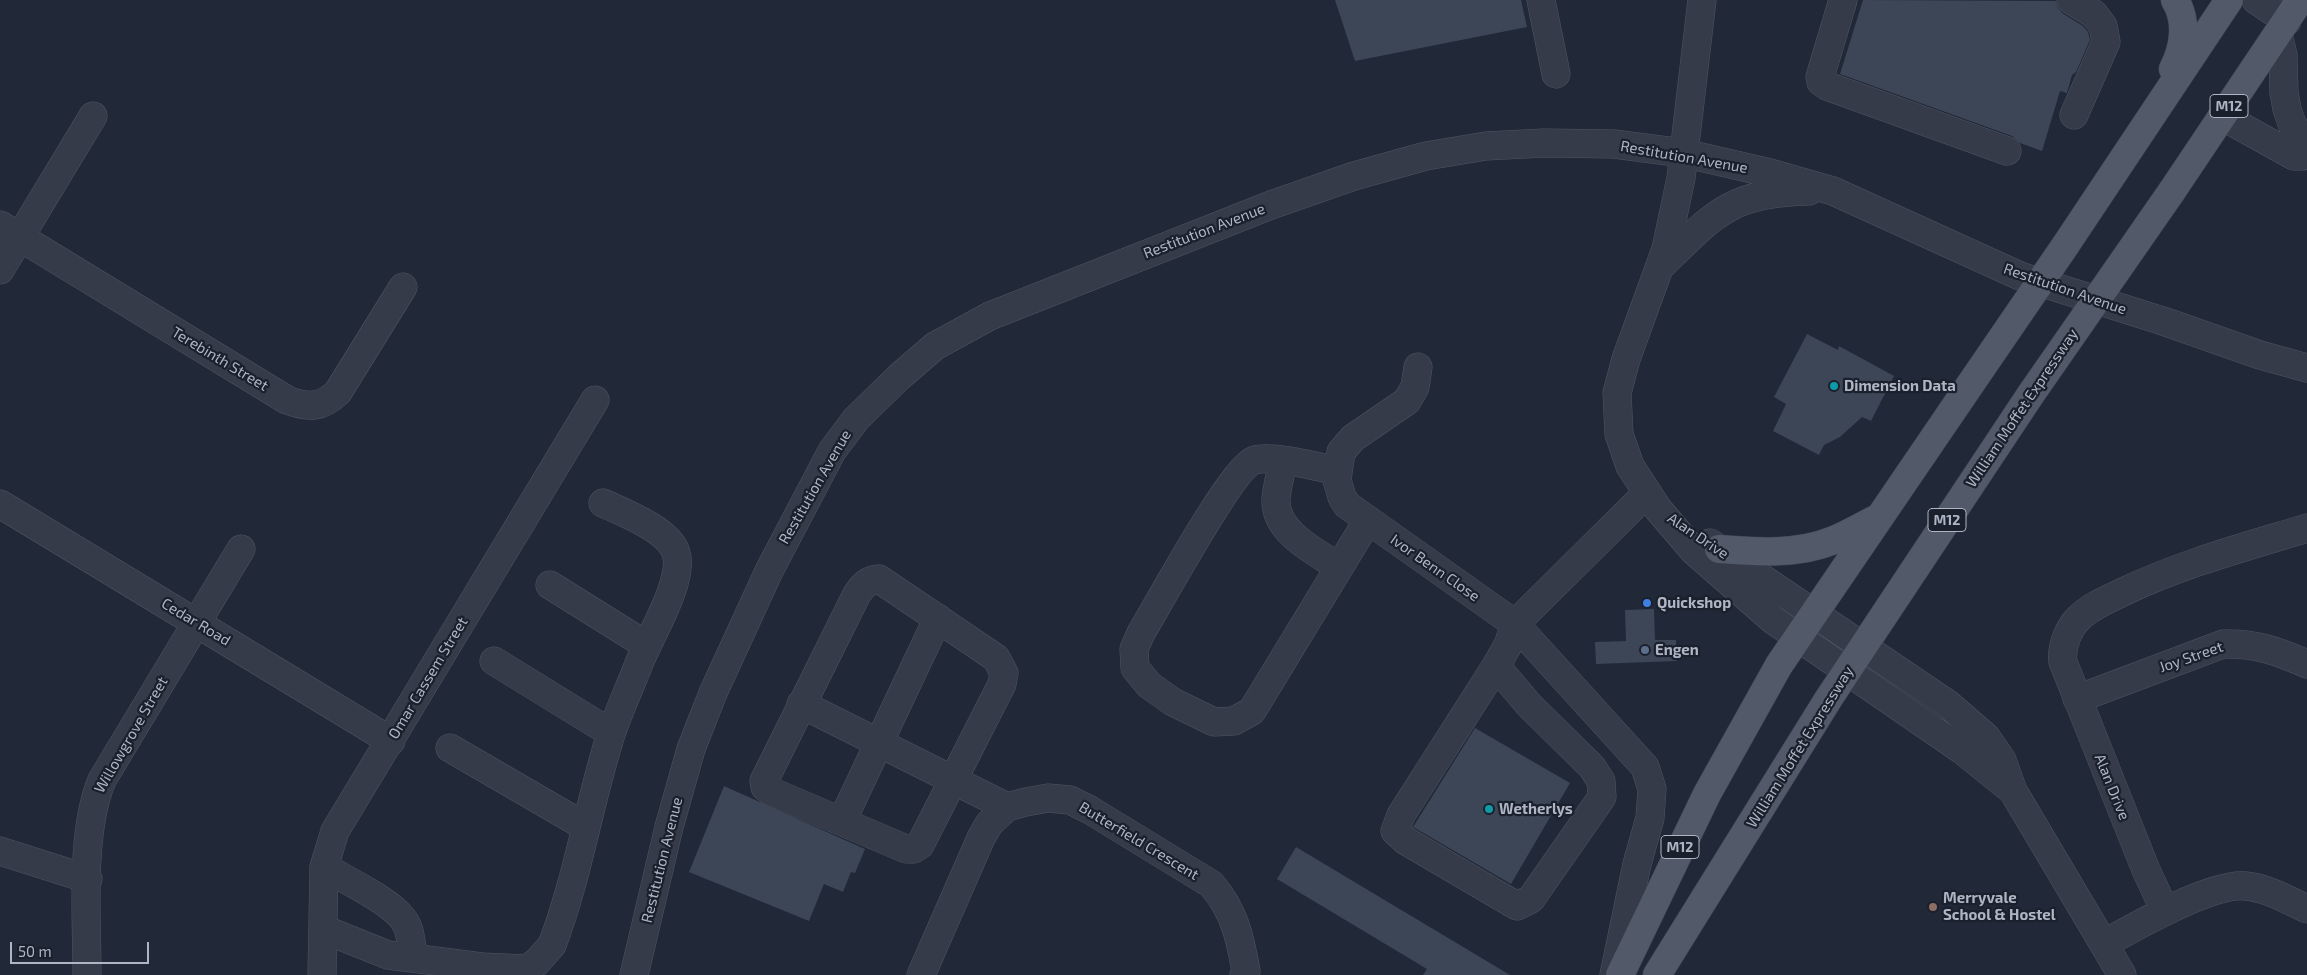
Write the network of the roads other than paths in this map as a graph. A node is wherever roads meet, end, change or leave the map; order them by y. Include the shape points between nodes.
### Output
1 (1541, 0) edge
2 (1702, 0) edge
3 (1842, 0) edge
4 (2071, 0) edge
5 (2175, 0) edge
6 (2228, 0) edge
7 (2256, 0) edge
8 (2289, 18) edge
9 (1556, 74) dead end
10 (2074, 115) dead end
11 (92, 116) dead end
12 (2222, 116) junction
13 (2146, 124) junction
14 (2307, 145) edge
15 (2007, 151) dead end
16 (1682, 153) junction
17 (1833, 191) junction
18 (10, 231) edge
19 (1660, 268) junction
20 (0, 270) edge
21 (403, 287) dead end
22 (1418, 368) dead end
23 (2307, 368) edge
24 (595, 400) dead end
25 (1283, 460) junction
26 (1338, 471) junction
27 (1653, 501) junction
28 (604, 503) dead end
29 (0, 504) edge
30 (1879, 517) junction
31 (1368, 520) junction
32 (2307, 528) edge
33 (241, 549) dead end
34 (1719, 549) junction
35 (1339, 567) junction
36 (550, 585) dead end
37 (1813, 612) junction
38 (938, 618) junction
39 (196, 622) junction
40 (1515, 624) junction
41 (1797, 637) junction
42 (646, 645) junction
43 (1863, 646) junction
44 (494, 661) dead end
45 (2307, 664) edge
46 (1496, 666) junction
47 (1847, 671) junction
48 (2077, 699) junction
49 (800, 704) junction
50 (611, 733) junction
51 (391, 741) junction
52 (878, 745) junction
53 (450, 748) dead end
54 (952, 780) junction
55 (2013, 790) junction
56 (1007, 807) junction
57 (842, 822) junction
58 (586, 827) junction
59 (0, 851) edge
60 (324, 866) junction
61 (88, 879) junction
62 (2307, 909) edge
63 (2165, 911) junction
64 (323, 928) junction
65 (2104, 944) junction
66 (413, 956) junction
67 (527, 972) edge
68 (87, 975) edge
69 (322, 975) edge
70 (634, 975) edge
71 (921, 975) edge
72 (1244, 975) edge
73 (1614, 975) edge
74 (1620, 975) edge
75 (1657, 975) edge
76 (2122, 975) edge

1 - 9 street
2 - 16 street
3 - 15 street via 1821,82
4 - 10 street via 2094,14 2103,26 2106,42
5 - 13 main road via 2183,25 2180,56
6 - 13 main road, M12
7 - 8 street
8 - 12 main road, William Moffet Expressway / M12
8 - 14 street via 2283,55 2284,94 2292,124
11 - 18 street
12 - 14 street via 2294,156 2302,156
12 - 43 main road, William Moffet Expressway / M12, bridge
13 - 30 main road, M12, bridge
16 - 17 street, Restitution Avenue
16 - 19 street via 1681,178
16 - 70 street, Restitution Avenue via 1614,144 1544,143 1486,146 1426,156 1354,176 1271,205 1009,308 935,346 856,419 832,451 769,571 691,749
17 - 19 street via 1780,192 1732,205 1709,220
17 - 23 street, Restitution Avenue via 2020,276
18 - 20 street
18 - 21 street, Terebinth Street via 287,400 308,407 324,403 338,392
19 - 27 street via 1626,359 1617,393 1617,419 1623,449
22 - 26 street, Ivor Benn Close via 1418,379 1411,396 1345,445
24 - 51 street, Omar Cassem Street
25 - 26 street
25 - 35 street via 1276,501 1282,520 1294,536
25 - 35 street via 1256,459 1246,464 1228,487 1138,641 1134,649 1135,668 1172,702 1214,722 1234,721 1252,711
26 - 31 street, Ivor Benn Close via 1342,498
27 - 34 street, Alan Drive
27 - 40 street
27 - 41 street, Alan Drive via 1694,551
28 - 42 street via 663,535 677,556 677,572 670,599
29 - 39 street, Cedar Road
30 - 34 main road via 1833,540 1810,547 1755,552
30 - 37 main road, M12
31 - 35 street
31 - 40 street, Ivor Benn Close
32 - 48 street, Alan Drive via 2160,575 2079,617 2062,652
33 - 39 street, Willowgrove Street
34 - 37 street, Alan Drive
36 - 42 street
37 - 41 main road, M12
37 - 43 street, Alan Drive
38 - 49 street via 887,583 871,580 857,594
38 - 52 street
38 - 54 street via 996,658 1004,673 1002,684
39 - 51 street, Cedar Road
39 - 61 street, Willowgrove Street via 102,780 90,821
40 - 46 street
40 - 73 street, Ivor Benn Close via 1645,767 1650,777 1650,818
41 - 47 street, Alan Drive
41 - 74 main road, M12 via 1707,794
42 - 50 street
43 - 47 main road, William Moffet Expressway / M12
43 - 55 street, Alan Drive via 1948,704 1986,737 2002,760
44 - 50 street
45 - 48 street, Joy Street via 2266,646 2222,644
46 - 46 street via 1401,815 1395,831 1406,842 1517,906 1531,900 1602,797 1602,781 1592,766 1529,705
47 - 55 street, Alan Drive via 1962,750
47 - 75 main road, William Moffet Expressway / M12
48 - 63 street, Alan Drive
49 - 52 street
49 - 57 street via 764,781 765,787
50 - 58 street
51 - 60 street, Omar Cassem Street via 335,831
52 - 54 street
52 - 57 street
53 - 58 street
54 - 56 street
54 - 57 street via 920,845 914,849 906,849
55 - 65 street, Alan Drive
56 - 71 street via 981,838
56 - 72 street, Butterfield Crescent via 1048,798 1070,800 1211,884 1231,913 1241,944
58 - 67 street via 552,945
59 - 61 street
60 - 64 street, Omar Cassem Street
60 - 66 street via 402,918 410,933
61 - 68 street, Willowgrove Street
62 - 63 street via 2244,885 2232,886
63 - 65 street
64 - 66 street via 388,954
64 - 69 street, Omar Cassem Street
65 - 76 street, Alan Drive
66 - 67 street via 452,964

